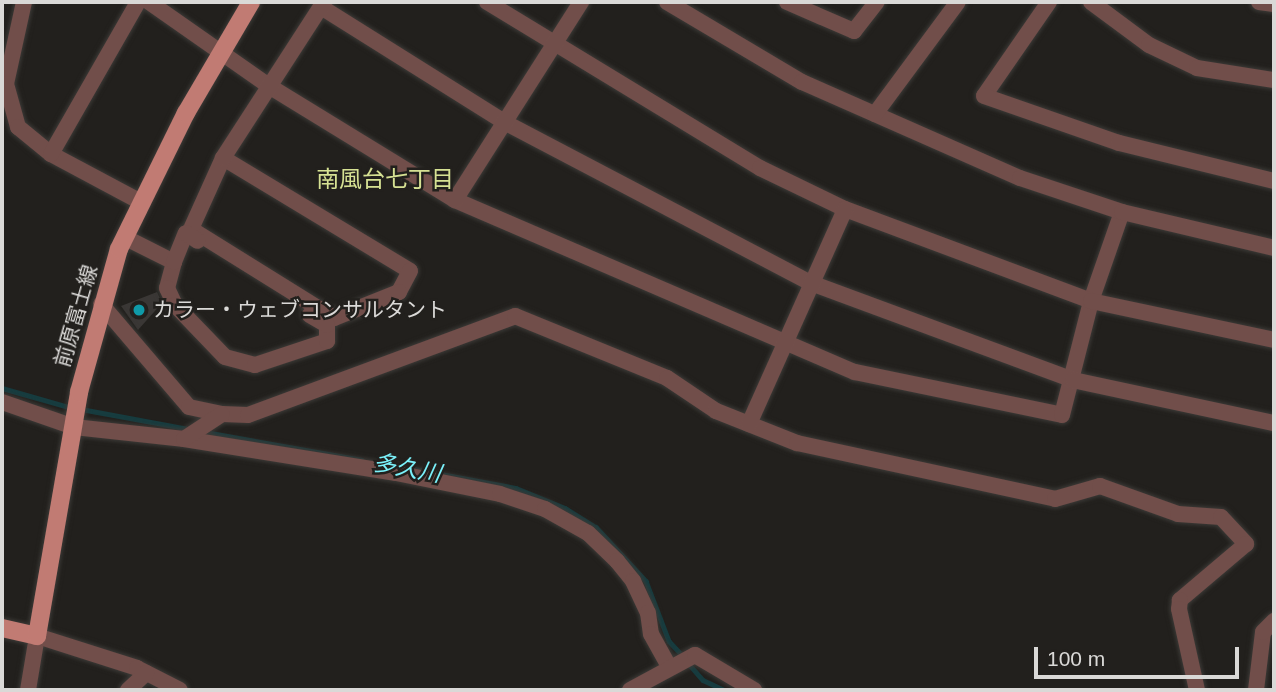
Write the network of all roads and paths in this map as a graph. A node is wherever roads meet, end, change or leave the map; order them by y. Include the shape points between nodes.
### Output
1 (24, 2) edge
2 (138, 2) edge
3 (149, 2) edge
4 (251, 2) edge
5 (486, 2) edge
6 (581, 2) edge
7 (667, 2) edge
8 (787, 2) edge
9 (877, 2) edge
10 (957, 2) edge
11 (1049, 2) edge
12 (1091, 2) edge
13 (1259, 2) edge
14 (322, 4) edge
15 (1274, 4) edge
16 (7, 34) edge
17 (553, 44) junction
18 (220, 51) junction
19 (1274, 80) edge
20 (270, 86) junction
21 (875, 114) junction
22 (504, 122) junction
23 (51, 154) junction
24 (223, 158) junction
25 (1274, 181) edge
26 (455, 200) junction
27 (139, 201) junction
28 (845, 209) junction
29 (1122, 212) junction
30 (124, 237) junction
31 (1274, 248) edge
32 (174, 262) junction
33 (811, 283) junction
34 (1091, 301) junction
35 (101, 304) junction
36 (1274, 340) edge
37 (783, 345) junction
38 (1073, 380) junction
39 (2, 402) edge
40 (222, 414) junction
41 (1274, 423) edge
42 (749, 424) junction
43 (74, 427) junction
44 (190, 436) junction
45 (1274, 621) edge
46 (2, 628) edge
47 (37, 636) junction
48 (674, 663) junction
49 (1266, 668) edge
50 (146, 673) junction
51 (28, 690) edge
52 (128, 690) edge
53 (180, 690) edge
54 (630, 690) edge
55 (754, 690) edge
56 (1197, 690) edge
57 (1256, 690) edge

1 - 16 street
2 - 23 street
3 - 18 street
4 - 18 main road, 前原富士線
5 - 17 street
6 - 17 street
7 - 21 street via 803,82
8 - 9 street via 854,32
10 - 21 street
11 - 25 street via 984,96 1119,142
12 - 19 street via 1149,45 1198,68
13 - 15 street
14 - 20 street
14 - 22 street
16 - 23 street via 9,105 18,127
17 - 22 street
17 - 28 street via 760,168
18 - 20 street
18 - 27 main road, 前原富士線
20 - 24 street
20 - 26 street
21 - 29 street via 1020,178
22 - 26 street
22 - 33 street
23 - 27 street
24 - 24 street via 410,271 399,292 334,318 191,229
26 - 37 street
27 - 30 main road, 前原富士線
28 - 33 street
28 - 34 street
29 - 31 street
29 - 34 street
30 - 32 street
30 - 35 main road, 前原富士線
32 - 32 street via 167,288 175,305 225,357 255,365 327,341 327,326 186,233
33 - 37 street
33 - 38 street
34 - 36 street
34 - 38 street
35 - 40 street via 188,407
35 - 43 main road, 前原富士線
37 - 38 street via 855,372 1062,415
37 - 42 street
38 - 41 street
39 - 43 street
40 - 42 street via 248,415 515,316 667,378 716,411
40 - 44 street
42 - 56 street via 797,443 1055,499 1100,486 1178,514 1221,517 1246,544 1180,600
43 - 44 street
43 - 47 main road, 前原富士線
44 - 48 street via 448,482 545,509 588,533 617,561 633,581 648,613 651,634
45 - 49 street via 1263,632
46 - 47 main road
47 - 50 street
47 - 51 street
48 - 54 street
48 - 55 street via 695,655
49 - 57 street
50 - 52 street
50 - 53 street

